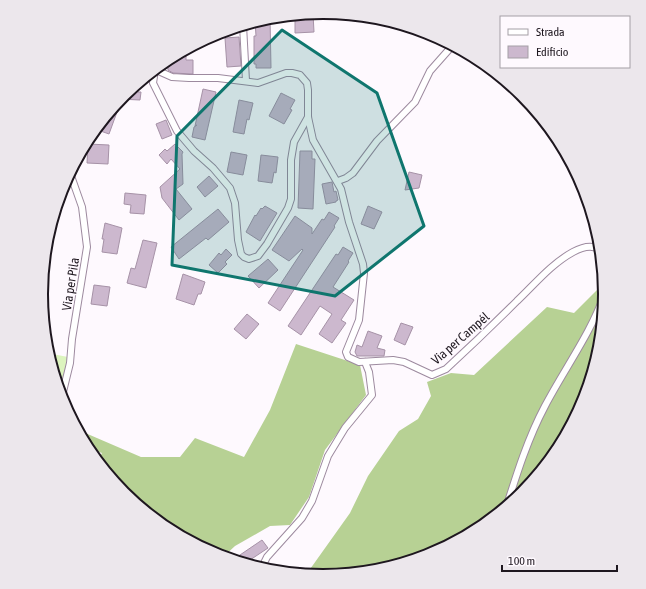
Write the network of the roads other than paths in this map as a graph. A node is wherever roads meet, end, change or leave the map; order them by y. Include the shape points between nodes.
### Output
1 (243, 31) edge
2 (449, 49) edge
3 (161, 72) edge
4 (154, 77) edge
5 (246, 81) junction
6 (308, 117) junction
7 (73, 180) edge
8 (338, 180) junction
9 (594, 246) edge
10 (598, 308) edge
11 (365, 362) junction
12 (64, 388) edge
13 (509, 498) edge
14 (263, 564) edge

1 - 5 street
2 - 8 street via 430,71 415,102 377,141 353,173
3 - 5 street, Via per Campél via 172,77
4 - 6 street, Via per Campél via 153,83 177,131 188,146 214,168 230,188 235,203 241,254 249,259 258,256 288,208 291,199 290,160 294,142
5 - 6 street, Via per Campél via 258,83 286,73 300,75 307,83
6 - 8 street, Via per Campél via 314,140
7 - 12 street, Via per Pila via 82,208 87,246 70,363
8 - 11 street, Via per Campél via 364,274 358,326 346,352 348,357
9 - 11 street, Via per Campél via 572,252 563,259 446,369 437,374 429,375 404,362 393,360
10 - 13 street via 533,431
11 - 14 street via 372,395 345,428 328,456 312,501 302,518

